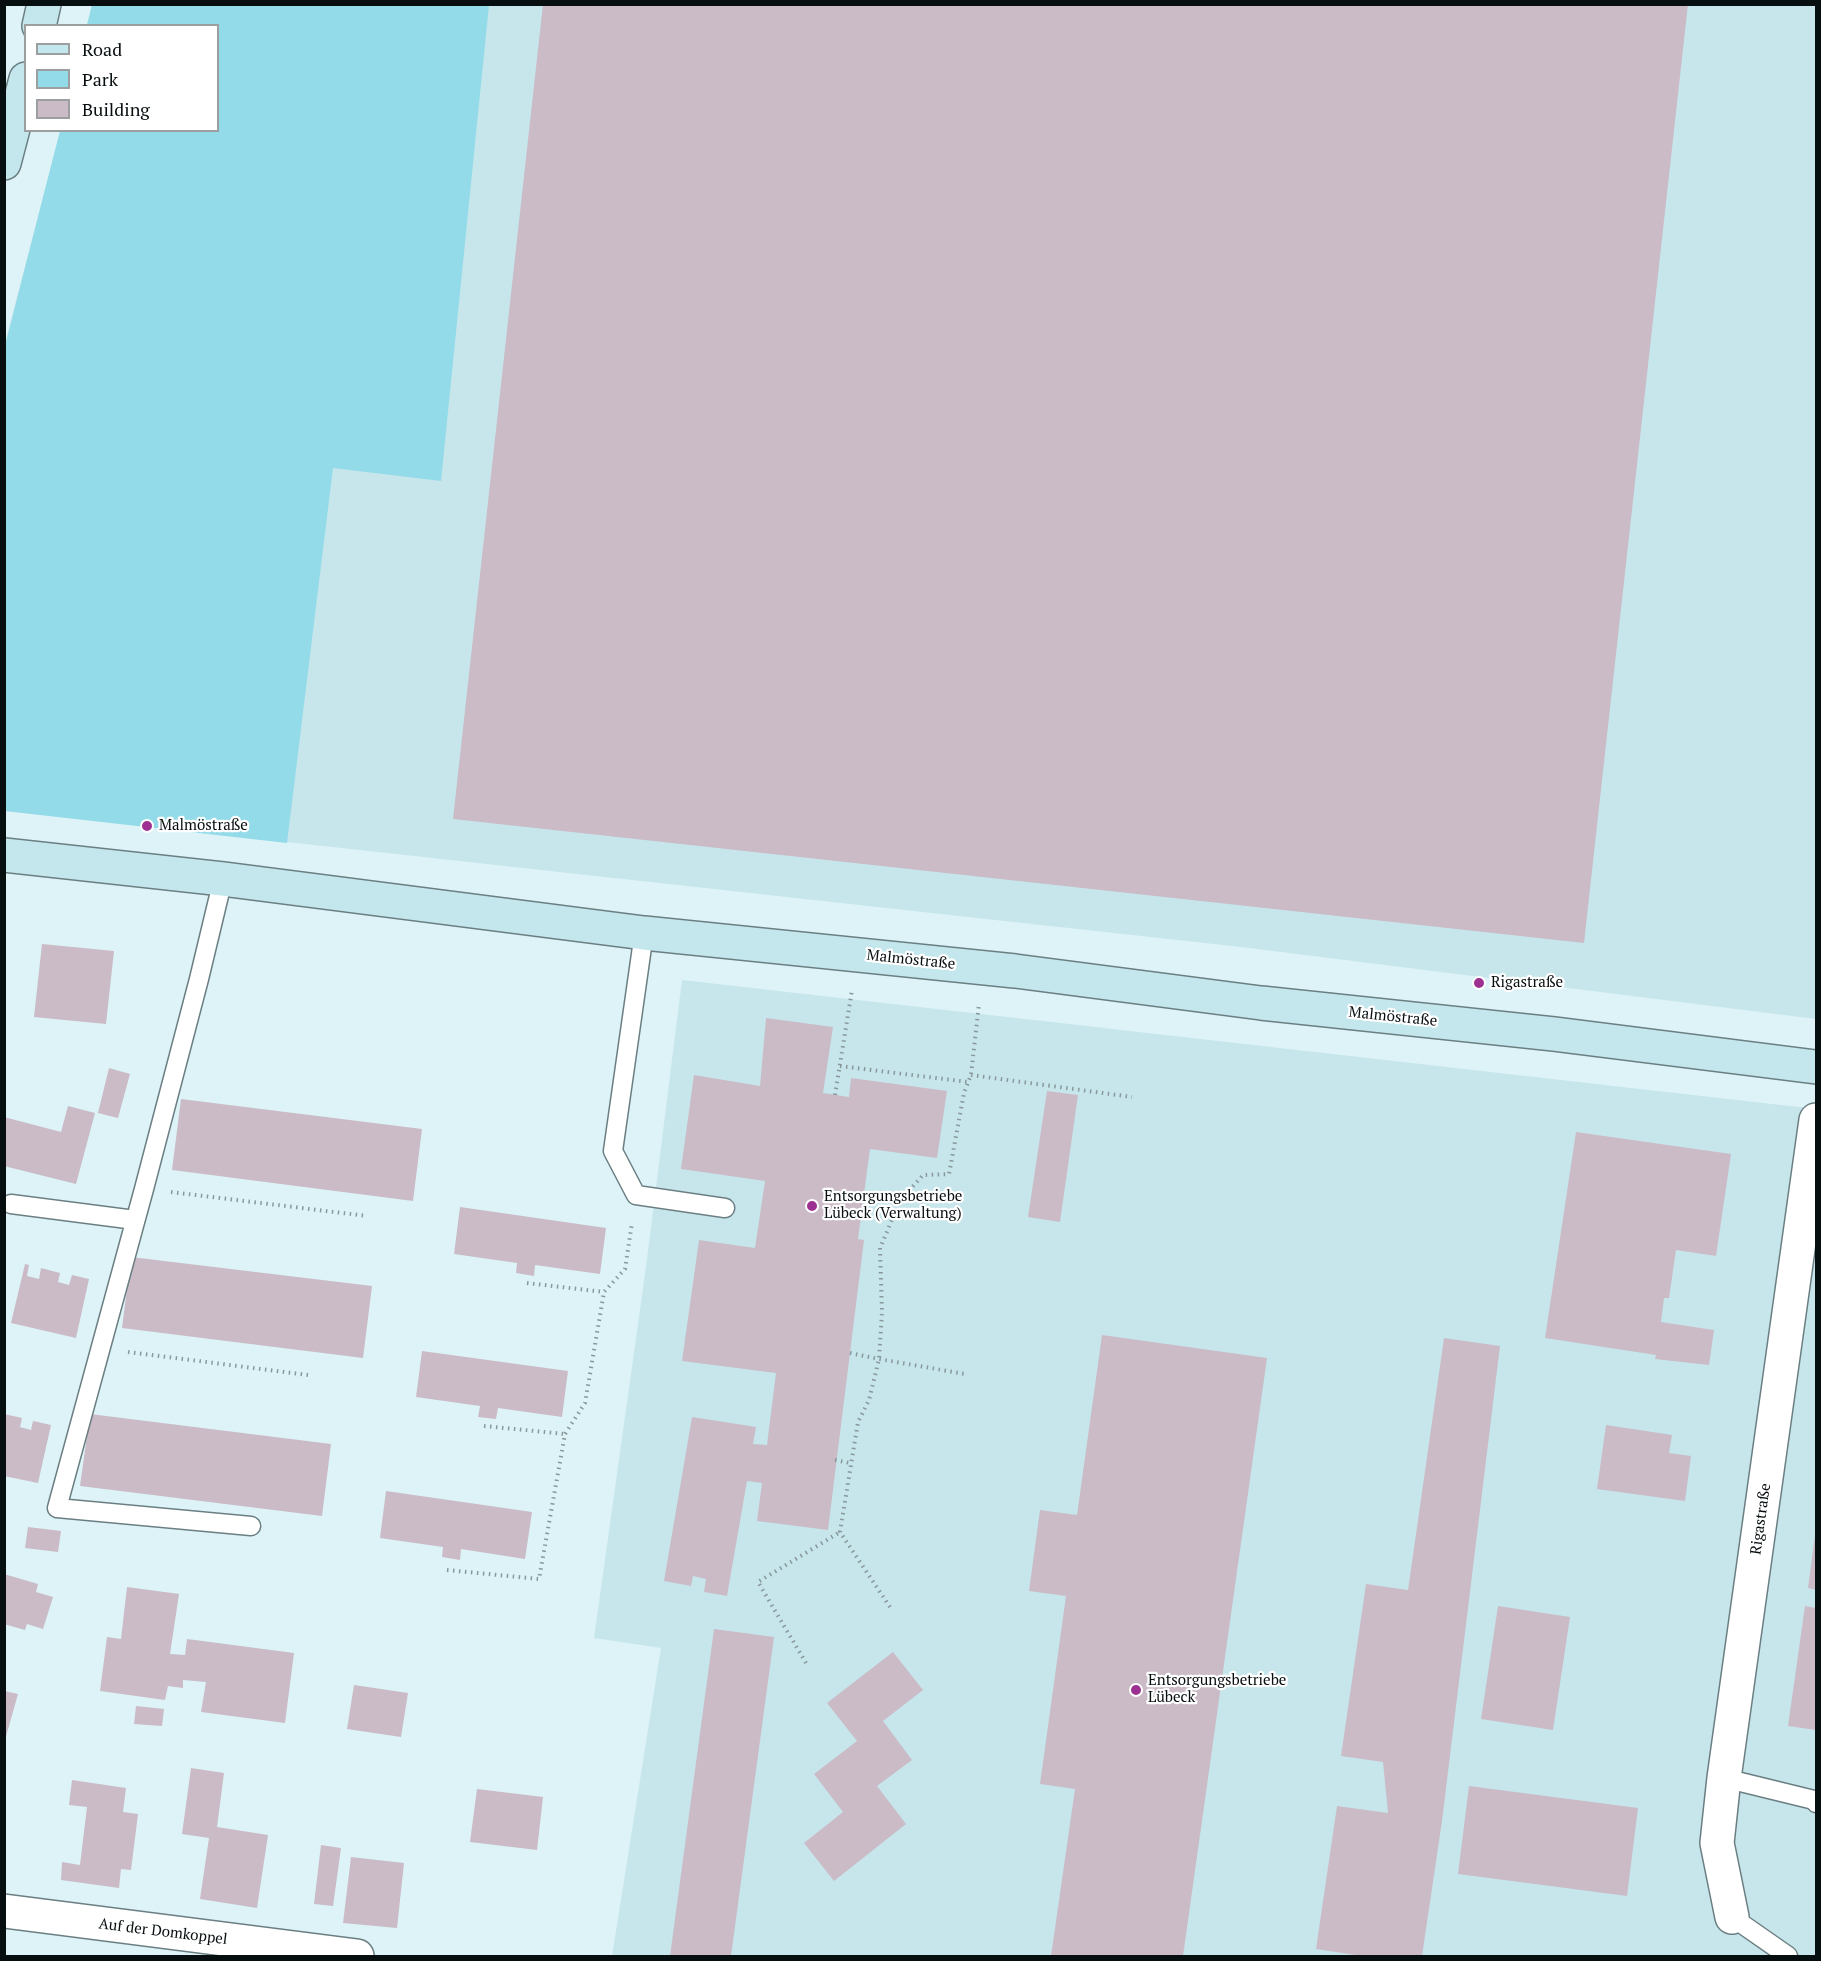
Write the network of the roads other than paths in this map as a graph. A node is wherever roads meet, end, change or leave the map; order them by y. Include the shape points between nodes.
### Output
1 (44, 4) edge
2 (39, 24) edge
3 (24, 87) edge
4 (4, 163) edge
5 (4, 855) edge
6 (223, 879) junction
7 (644, 933) junction
8 (1816, 1067) edge
9 (1816, 1120) edge
10 (11, 1204) dead end
11 (725, 1208) dead end
12 (135, 1220) junction
13 (251, 1526) dead end
14 (1724, 1778) junction
15 (1816, 1803) edge
16 (4, 1911) edge
17 (1732, 1917) joint
18 (357, 1956) edge
19 (1788, 1956) edge

1 - 2 street
3 - 4 street
5 - 6 street, Malmöstraße
6 - 7 street, Malmöstraße
6 - 12 lane
7 - 8 street, Malmöstraße via 1015,971
7 - 11 lane via 613,1151 636,1195
9 - 14 street, Rigastraße
10 - 12 lane
12 - 13 lane via 57,1508
14 - 15 lane
14 - 17 street, Rigastraße via 1717,1843
16 - 18 street, Auf der Domkoppel
17 - 19 lane

